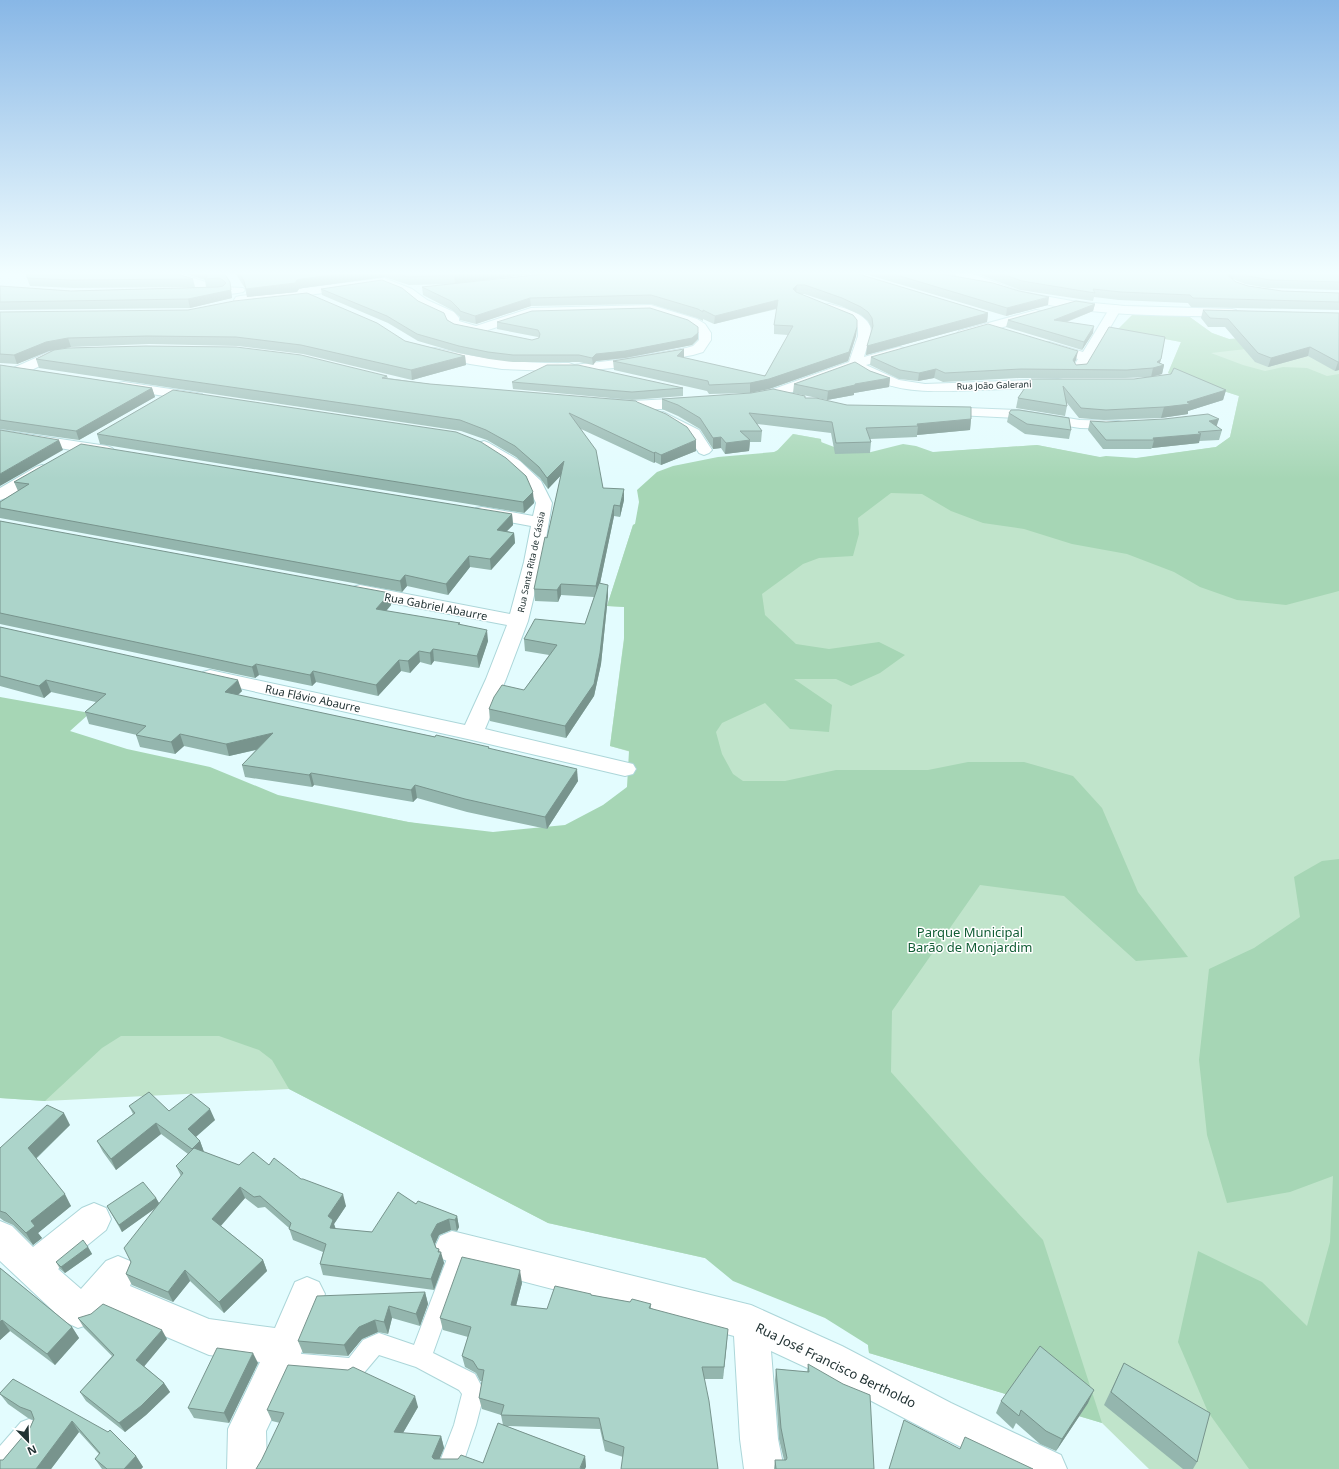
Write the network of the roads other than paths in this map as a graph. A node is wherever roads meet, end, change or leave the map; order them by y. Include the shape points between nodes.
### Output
1 (704, 342) edge
2 (862, 342) edge
3 (1095, 342) edge
4 (1040, 343) edge
5 (913, 348) edge
6 (426, 350) edge
7 (79, 352) edge
8 (1085, 357) junction
9 (854, 364) junction
10 (579, 367) junction
11 (41, 374) edge
12 (629, 377) edge
13 (111, 384) edge
14 (681, 390) edge
15 (173, 394) junction
16 (772, 394) junction
17 (212, 399) edge
18 (740, 399) edge
19 (794, 399) edge
20 (601, 402) edge
21 (153, 405) edge
22 (632, 405) junction
23 (927, 412) edge
24 (1132, 425) edge
25 (0, 434) edge
26 (101, 435) edge
27 (468, 440) edge
28 (82, 446) junction
29 (704, 450) dead end
30 (120, 453) edge
31 (0, 495) edge
32 (470, 510) edge
33 (540, 522) junction
34 (346, 589) edge
35 (518, 621) junction
36 (194, 673) edge
37 (472, 733) junction
38 (625, 769) dead end
39 (94, 1219) dead end
40 (0, 1237) edge
41 (456, 1249) joint
42 (32, 1269) junction
43 (307, 1294) dead end
44 (751, 1323) junction
45 (282, 1355) junction
46 (420, 1358) junction
47 (29, 1430) edge
48 (0, 1463) edge
49 (247, 1469) edge
50 (449, 1469) edge
51 (764, 1469) edge
52 (1047, 1469) edge

1 - 10 street via 698,349 688,352 625,363
2 - 9 street
3 - 8 street
4 - 8 street
5 - 9 street
6 - 10 street via 499,366
7 - 11 street via 54,355 12,370
8 - 9 street, Rua João Galerani via 1072,383 925,388 896,384
9 - 16 street
10 - 12 street
13 - 15 street
14 - 22 street via 705,398
15 - 17 street
15 - 21 street
16 - 18 street
16 - 19 street
20 - 22 street
22 - 29 street via 657,413 694,433
23 - 24 street via 1017,414 1080,424
25 - 28 street
26 - 28 street
27 - 33 street, Rua Santa Rita de Cássia via 488,448 514,464 535,484 544,503
28 - 30 street
28 - 31 street
32 - 33 street
33 - 35 street, Rua Santa Rita de Cássia
34 - 35 street, Rua Gabriel Abaurre
35 - 37 street, Rua Santa Rita de Cássia
36 - 37 street, Rua Flávio Abaurre
37 - 38 street, Rua Flávio Abaurre
39 - 42 street
40 - 42 street
41 - 44 street, Rua José Francisco Bertholdo
41 - 46 lane
42 - 45 street via 78,1310 87,1308 110,1283 209,1337
43 - 45 street
44 - 51 street via 759,1439
44 - 52 street, Rua José Francisco Bertholdo via 829,1359
45 - 46 lane via 352,1369 372,1346 379,1344
45 - 49 street via 247,1429
46 - 50 lane via 468,1382 472,1389 465,1425
47 - 48 lane

